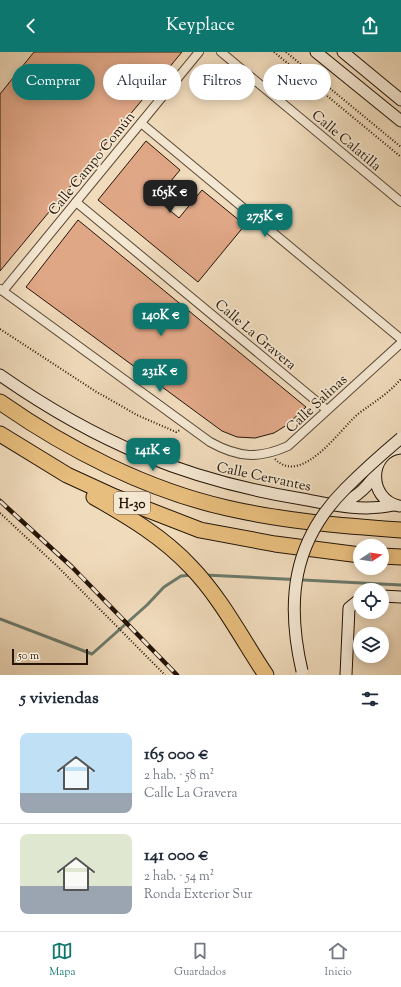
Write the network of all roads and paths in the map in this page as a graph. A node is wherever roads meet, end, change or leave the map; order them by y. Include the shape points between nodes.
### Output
1 (199, 52) edge
2 (221, 52) edge
3 (274, 52) edge
4 (286, 52) edge
5 (316, 52) edge
6 (343, 52) edge
7 (401, 100) edge
8 (401, 121) edge
9 (141, 123) junction
10 (401, 147) edge
11 (401, 157) edge
12 (76, 202) junction
13 (401, 202) edge
14 (1, 290) edge
15 (0, 329) edge
16 (401, 339) edge
17 (401, 343) edge
18 (0, 375) edge
19 (401, 379) edge
20 (0, 402) edge
21 (327, 410) junction
22 (181, 429) dead end
23 (0, 434) edge
24 (401, 438) edge
25 (401, 448) edge
26 (273, 457) dead end
27 (67, 475) junction
28 (375, 475) junction
29 (332, 504) junction
30 (398, 506) edge
31 (0, 513) edge
32 (401, 530) edge
33 (353, 554) edge
34 (389, 556) edge
35 (401, 557) edge
36 (389, 596) edge
37 (401, 597) edge
38 (353, 605) edge
39 (302, 673) edge
40 (166, 675) edge
41 (266, 675) edge
42 (346, 675) edge

1 - 9 street, Calle Campo Común
2 - 13 street, Calle Calatilla
3 - 11 path
4 - 10 path
5 - 8 street
6 - 7 street
9 - 12 street, Calle Campo Común
9 - 16 street
12 - 14 street, Calle Campo Común
12 - 21 street, Calle La Gravera
14 - 21 street, Calle Salinas via 210,442 225,450 241,455 273,452 288,446 301,436
15 - 22 path via 95,391 137,415 176,432
17 - 21 street, Calle Salinas
18 - 29 street, Calle Cervantes via 40,403 92,433 143,456 206,479 271,494
19 - 26 path via 389,393 358,414 320,454 294,466 278,463
20 - 32 highway, H-30 via 38,429 104,464 168,490 225,508 280,519
23 - 27 highway, H-30
24 - 39 street, bridge via 344,489 328,508 308,543 295,582 293,603
25 - 28 street, Calle Cervantes via 384,455
27 - 33 highway, H-30 via 200,530 275,544
27 - 41 highway via 91,496 152,532 192,568 217,599
28 - 29 street, Calle Cervantes via 357,496 345,502
28 - 30 street via 375,483 382,496
29 - 30 street, Calle Cervantes via 378,509
31 - 40 path
34 - 35 highway
36 - 37 street
38 - 42 street via 349,608

